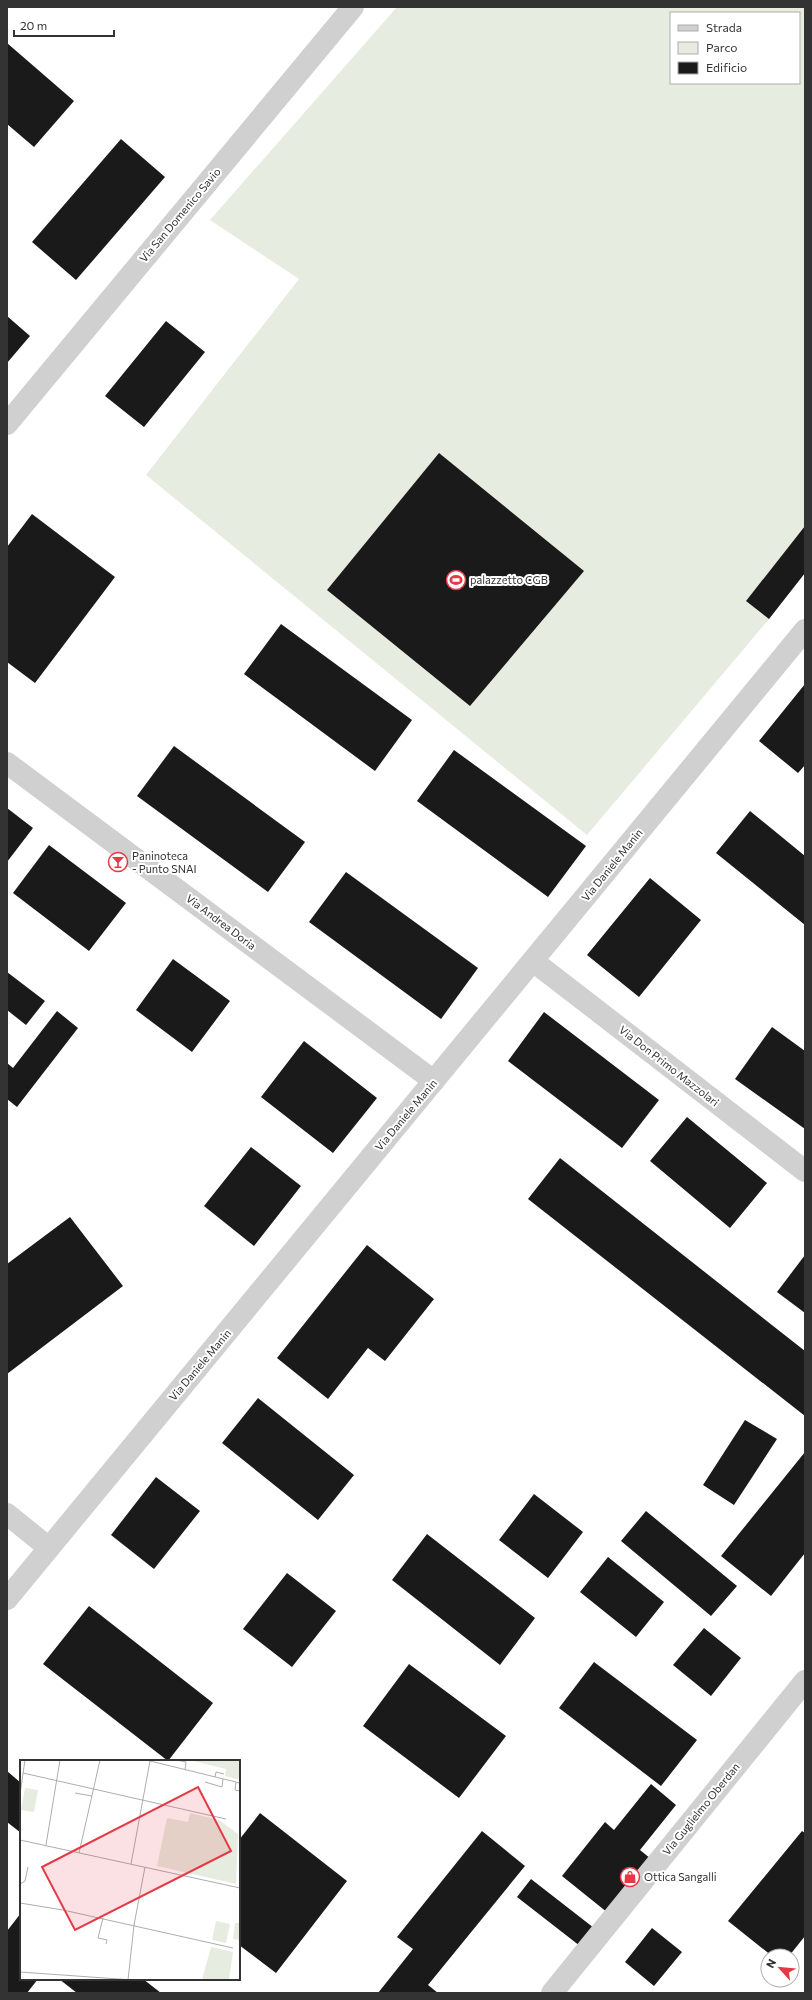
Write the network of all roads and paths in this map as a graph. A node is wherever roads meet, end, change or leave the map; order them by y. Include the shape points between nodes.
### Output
1 (353, 7) edge
2 (7, 424) edge
3 (805, 630) edge
4 (7, 763) edge
5 (533, 961) junction
6 (434, 1081) junction
7 (805, 1171) edge
8 (7, 1514) edge
9 (49, 1548) junction
10 (7, 1599) edge
11 (805, 1681) edge
12 (552, 1993) edge

1 - 2 street, Via San Domenico Savio
3 - 5 street, Via Daniele Manin
4 - 6 street, Via Andrea Doria
5 - 6 street, Via Daniele Manin
5 - 7 street, Via Don Primo Mazzolari
6 - 9 street, Via Daniele Manin
8 - 9 street
9 - 10 street, Via Daniele Manin
11 - 12 street, Via Guglielmo Oberdan

